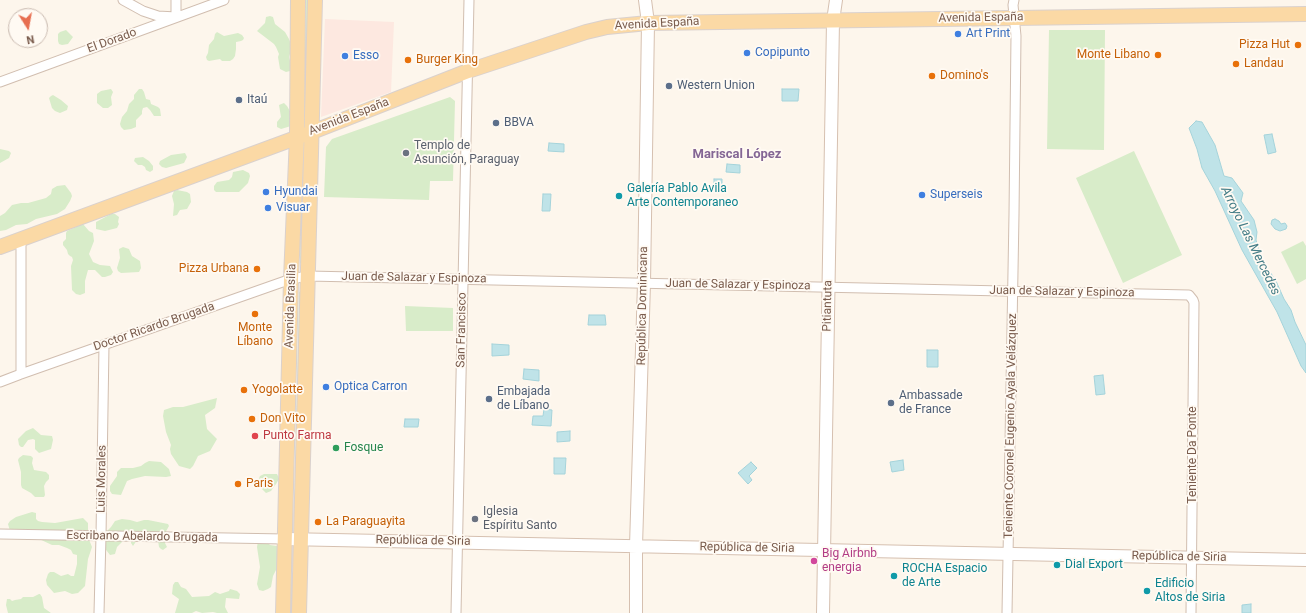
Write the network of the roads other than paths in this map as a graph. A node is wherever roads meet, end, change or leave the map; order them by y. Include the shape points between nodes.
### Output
1 (123, 0) edge
2 (176, 0) edge
3 (224, 0) edge
4 (298, 0) edge
5 (315, 0) edge
6 (469, 0) edge
7 (645, 0) edge
8 (836, 0) edge
9 (1014, 0) edge
10 (1306, 14) edge
11 (176, 17) junction
12 (1014, 18) junction
13 (833, 20) junction
14 (648, 23) junction
15 (468, 71) junction
16 (0, 82) edge
17 (312, 132) junction
18 (297, 136) junction
19 (21, 240) junction
20 (0, 247) edge
21 (308, 276) junction
22 (291, 279) junction
23 (463, 279) junction
24 (644, 283) junction
25 (828, 287) junction
26 (1013, 291) junction
27 (1191, 297) joint
28 (104, 345) junction
29 (21, 374) junction
30 (0, 382) edge
31 (0, 534) edge
32 (101, 536) junction
33 (285, 539) junction
34 (301, 539) junction
35 (458, 542) junction
36 (636, 546) junction
37 (824, 550) junction
38 (1008, 554) junction
39 (1192, 558) junction
40 (1306, 560) edge
41 (99, 613) edge
42 (283, 613) edge
43 (299, 613) edge
44 (456, 613) edge
45 (636, 613) edge
46 (823, 613) edge
47 (1007, 613) edge
48 (1190, 613) edge

1 - 11 street via 158,16
2 - 11 street
3 - 11 street, El Dorado
4 - 18 main road, Avenida Brasilia
5 - 17 main road, Avenida Brasilia
6 - 15 street, San Francisco
7 - 14 street, República Dominicana
8 - 13 street, Pitiantuta
9 - 12 street, Teniente Coronel Eugenio Ayala Velázquez
10 - 12 main road, Avenida España
11 - 16 street, El Dorado
12 - 13 main road, Avenida España
12 - 26 street, Teniente Coronel Eugenio Ayala Velázquez via 1016,36
13 - 14 main road, Avenida España
13 - 25 street, Pitiantuta
14 - 15 main road, Avenida España via 586,32
14 - 24 street, República Dominicana
15 - 17 main road, Avenida España
15 - 23 street, San Francisco
17 - 18 main road, Avenida España
17 - 21 main road, Avenida Brasilia
18 - 19 main road, Avenida España
18 - 22 main road, Avenida Brasilia
19 - 20 main road, Avenida España
19 - 29 street
21 - 22 street, Doctor Ricardo Brugada
21 - 23 street, Juan de Salazar y Espinoza
21 - 34 main road, Avenida Brasilia
22 - 28 street, Doctor Ricardo Brugada
22 - 33 main road, Avenida Brasilia
23 - 24 street, Juan de Salazar y Espinoza
23 - 35 street, San Francisco
24 - 25 street, Juan de Salazar y Espinoza
24 - 36 street, República Dominicana
25 - 26 street, Juan de Salazar y Espinoza
25 - 37 street, Pitiantuta
26 - 27 street, Juan de Salazar y Espinoza
26 - 38 street, Teniente Coronel Eugenio Ayala Velázquez
27 - 39 street, Teniente Da Ponte via 1194,303
28 - 29 street, Doctor Ricardo Brugada
28 - 32 street, Luis Morales
29 - 30 street, Doctor Ricardo Brugada
31 - 32 street, Escribano Abelardo Brugada
32 - 33 street, Escribano Abelardo Brugada
32 - 41 street, Luis Morales
33 - 34 street, República de Siria
33 - 42 main road, Avenida Brasilia
34 - 35 street, República de Siria
34 - 43 main road, Avenida Brasilia
35 - 36 street, República de Siria
35 - 44 street, San Francisco
36 - 37 street, República de Siria
36 - 45 street, República Dominicana
37 - 38 street, República de Siria
37 - 46 street, Pitiantuta
38 - 39 street, República de Siria
38 - 47 street, Teniente Coronel Eugenio Ayala Velázquez
39 - 40 street, República de Siria
39 - 48 street, Teniente Da Ponte

